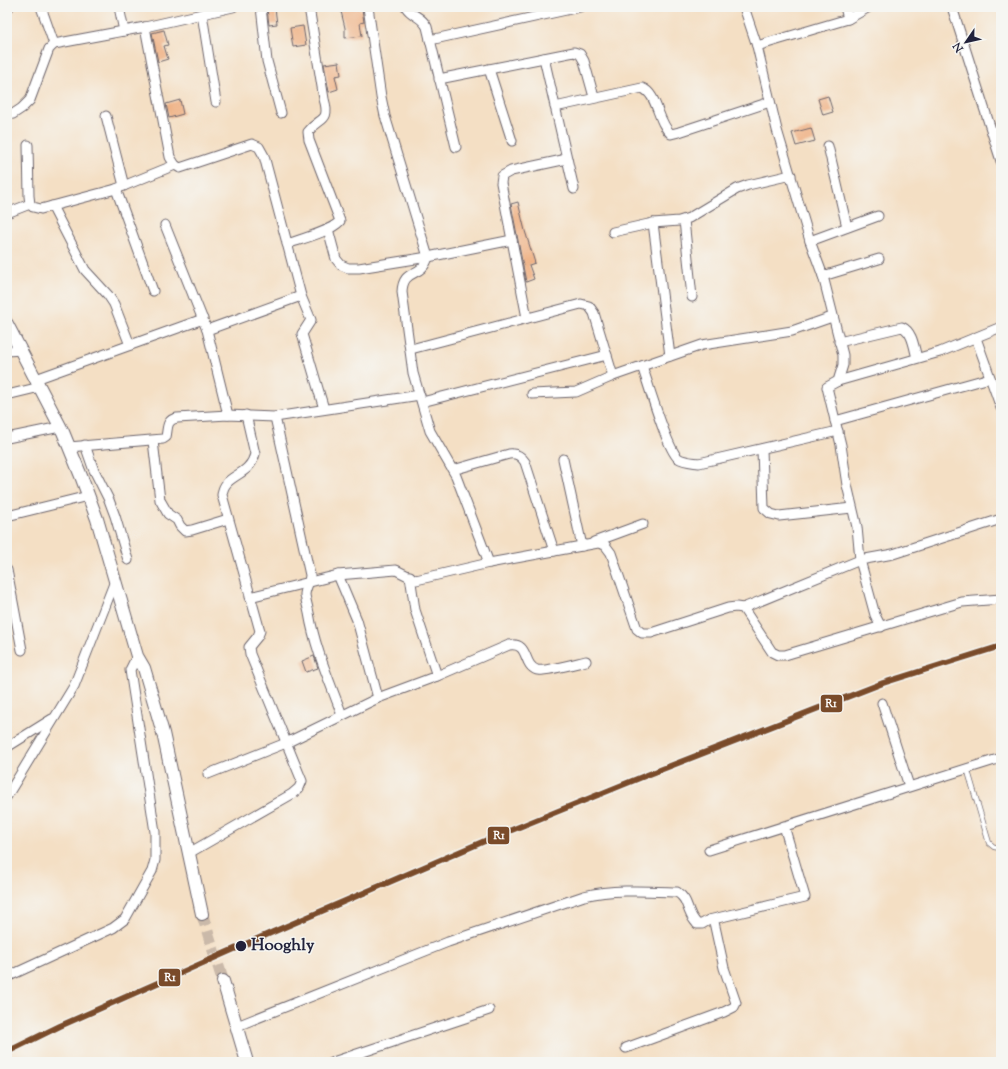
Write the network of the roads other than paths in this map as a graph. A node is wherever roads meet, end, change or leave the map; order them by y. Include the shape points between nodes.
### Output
1 (41, 7) edge
2 (119, 7) edge
3 (233, 7) edge
4 (261, 7) edge
5 (309, 7) edge
6 (368, 7) edge
7 (406, 7) edge
8 (580, 7) edge
9 (744, 7) edge
10 (845, 7) edge
11 (869, 7) edge
12 (952, 7) edge
13 (202, 14) junction
14 (848, 19) junction
15 (145, 27) junction
16 (124, 31) junction
17 (430, 40) junction
18 (54, 44) junction
19 (757, 46) junction
20 (544, 58) junction
21 (489, 69) junction
22 (439, 79) junction
23 (594, 97) junction
24 (216, 102) dead end
25 (770, 102) junction
26 (555, 107) junction
27 (281, 113) dead end
28 (7, 115) edge
29 (106, 116) dead end
30 (997, 136) edge
31 (512, 141) dead end
32 (28, 145) dead end
33 (828, 146) dead end
34 (456, 147) dead end
35 (567, 159) junction
36 (1001, 161) edge
37 (175, 165) junction
38 (791, 175) junction
39 (120, 188) junction
40 (574, 189) dead end
41 (30, 204) junction
42 (52, 206) junction
43 (7, 213) edge
44 (878, 216) dead end
45 (684, 220) junction
46 (653, 223) junction
47 (165, 226) dead end
48 (847, 227) junction
49 (328, 229) junction
50 (613, 232) dead end
51 (512, 240) junction
52 (810, 241) junction
53 (287, 244) junction
54 (428, 257) junction
55 (879, 259) dead end
56 (823, 276) junction
57 (153, 291) dead end
58 (301, 296) junction
59 (692, 296) dead end
60 (527, 318) junction
61 (832, 318) junction
62 (202, 319) junction
63 (7, 324) edge
64 (1001, 327) edge
65 (207, 330) junction
66 (976, 338) junction
67 (839, 342) junction
68 (130, 345) junction
69 (411, 349) junction
70 (21, 350) junction
71 (7, 351) edge
72 (607, 355) junction
73 (670, 356) junction
74 (917, 358) junction
75 (642, 366) junction
76 (613, 376) junction
77 (990, 378) junction
78 (838, 381) junction
79 (38, 383) junction
80 (532, 394) dead end
81 (7, 395) edge
82 (421, 398) junction
83 (1001, 408) edge
84 (324, 410) junction
85 (228, 415) junction
86 (246, 415) junction
87 (275, 417) junction
88 (835, 422) junction
89 (60, 427) junction
90 (838, 432) junction
91 (7, 438) edge
92 (153, 440) junction
93 (85, 445) junction
94 (69, 447) junction
95 (762, 449) junction
96 (563, 459) dead end
97 (453, 470) junction
98 (88, 496) junction
99 (852, 508) junction
100 (7, 516) edge
101 (228, 519) junction
102 (1001, 519) edge
103 (643, 524) dead end
104 (585, 545) junction
105 (554, 550) junction
106 (128, 560) dead end
107 (860, 560) junction
108 (489, 562) junction
109 (7, 570) edge
110 (338, 575) junction
111 (410, 576) junction
112 (115, 581) junction
113 (310, 583) junction
114 (250, 597) junction
115 (1001, 599) edge
116 (743, 608) junction
117 (880, 627) junction
118 (22, 650) dead end
119 (137, 656) junction
120 (586, 661) dead end
121 (437, 676) junction
122 (378, 698) junction
123 (882, 703) dead end
124 (342, 715) junction
125 (55, 717) junction
126 (286, 743) junction
127 (7, 746) edge
128 (1001, 758) edge
129 (967, 768) junction
130 (208, 774) dead end
131 (909, 786) junction
132 (7, 796) edge
133 (784, 826) junction
134 (1001, 848) edge
135 (709, 850) dead end
136 (189, 853) junction
137 (202, 914) tunnel mouth
138 (709, 920) junction
139 (7, 977) edge
140 (223, 980) tunnel mouth
141 (489, 1010) dead end
142 (237, 1026) junction
143 (626, 1048) dead end
144 (247, 1062) edge
145 (333, 1062) edge

1 - 18 street
2 - 16 street
3 - 13 street
4 - 27 street via 267,61
5 - 49 street via 326,109 325,116 308,132 309,140 340,221
6 - 54 street via 385,116
7 - 17 street via 409,12 424,20
8 - 17 street
9 - 19 street
10 - 14 street
11 - 14 street
12 - 30 street
13 - 15 street
13 - 24 street
14 - 19 street
15 - 16 street
15 - 37 street via 170,157
16 - 18 street
17 - 22 street
18 - 28 street via 49,49 30,100 13,114
19 - 25 street
20 - 21 street
20 - 23 street via 574,52 580,54
20 - 26 street
21 - 22 street
21 - 31 street
22 - 34 street
23 - 25 street via 642,88 647,90 662,123 671,134
23 - 26 street
25 - 38 street
26 - 35 street
29 - 39 street
30 - 36 street
32 - 41 street
33 - 48 street
35 - 40 street
35 - 51 street via 511,171 502,176 501,183
37 - 39 street
37 - 53 street via 180,168 252,144 259,147 264,156
38 - 45 street via 737,189
38 - 52 street
39 - 42 street
39 - 57 street
41 - 42 street via 41,209
41 - 43 street
42 - 68 street via 85,270 114,304
44 - 48 street
45 - 46 street
45 - 59 street
46 - 50 street
46 - 73 street
47 - 62 street
48 - 52 street
49 - 53 street
49 - 54 street via 336,259 348,268
51 - 54 street
51 - 60 street
52 - 56 street
53 - 58 street
54 - 69 street via 424,267 405,278 402,285
55 - 56 street
56 - 61 street
58 - 65 street
58 - 84 street via 311,320 302,334
60 - 69 street
60 - 72 street via 581,304 589,306 594,313
61 - 67 street
61 - 73 street via 792,331 702,345
62 - 65 street
62 - 68 street
63 - 70 street
64 - 66 street
65 - 85 street
66 - 74 street
66 - 77 street
67 - 74 street via 902,327 907,329 911,336
67 - 78 street via 843,365
68 - 79 street
69 - 82 street via 413,373
70 - 71 street
70 - 79 street
72 - 76 street
72 - 82 street
73 - 75 street
74 - 78 street
75 - 76 street
75 - 95 street via 672,452 679,459 699,463
76 - 80 street via 576,392
77 - 83 street
77 - 88 street
78 - 88 street via 827,387
79 - 81 street
79 - 89 street
82 - 84 street
82 - 97 street via 430,430
84 - 87 street
85 - 86 street
85 - 92 street via 171,419 166,437
86 - 87 street
86 - 101 street via 255,454 251,465 222,488
87 - 113 street
88 - 90 street
89 - 91 street
89 - 94 street
90 - 95 street
90 - 99 street
92 - 93 street
92 - 101 street via 160,500 168,514 177,520 185,531
93 - 94 street
93 - 106 street via 92,468 115,516
94 - 98 street
95 - 99 street via 764,508 771,514 779,516
96 - 104 street
97 - 105 street via 509,454 522,457 526,462
97 - 108 street
98 - 100 street
98 - 112 street
99 - 107 street via 857,527
101 - 114 street
102 - 107 street via 893,554
103 - 104 street
104 - 105 street
104 - 116 street via 605,545 611,553 634,622 642,634 728,608
105 - 108 street
107 - 116 street
107 - 117 street
108 - 111 street via 422,579 416,580
109 - 118 street
110 - 111 street via 396,570
110 - 113 street
110 - 122 street via 357,620
111 - 121 street via 415,610
112 - 119 street
112 - 125 street via 74,686
113 - 114 street
113 - 124 street via 305,595 316,646
114 - 126 street via 260,631 249,648 250,654
115 - 117 street via 962,602
116 - 117 street via 767,646 778,655
119 - 136 street via 144,668 163,733
119 - 139 street via 130,670 156,832 152,871 125,919 114,928
120 - 121 street via 537,670 531,665 521,647 515,644
121 - 122 street
122 - 124 street
123 - 131 street
124 - 126 street
125 - 127 street
125 - 132 street
126 - 130 street
126 - 136 street via 302,782 299,788
128 - 129 street
129 - 131 street
129 - 134 lane via 989,843
131 - 133 street
133 - 135 street
133 - 138 street via 805,897
136 - 137 street
138 - 142 street via 697,924 686,902 677,892 595,893 448,942
138 - 143 street via 714,922 724,968 735,998 734,1007
140 - 142 street
141 - 145 street
142 - 144 street

